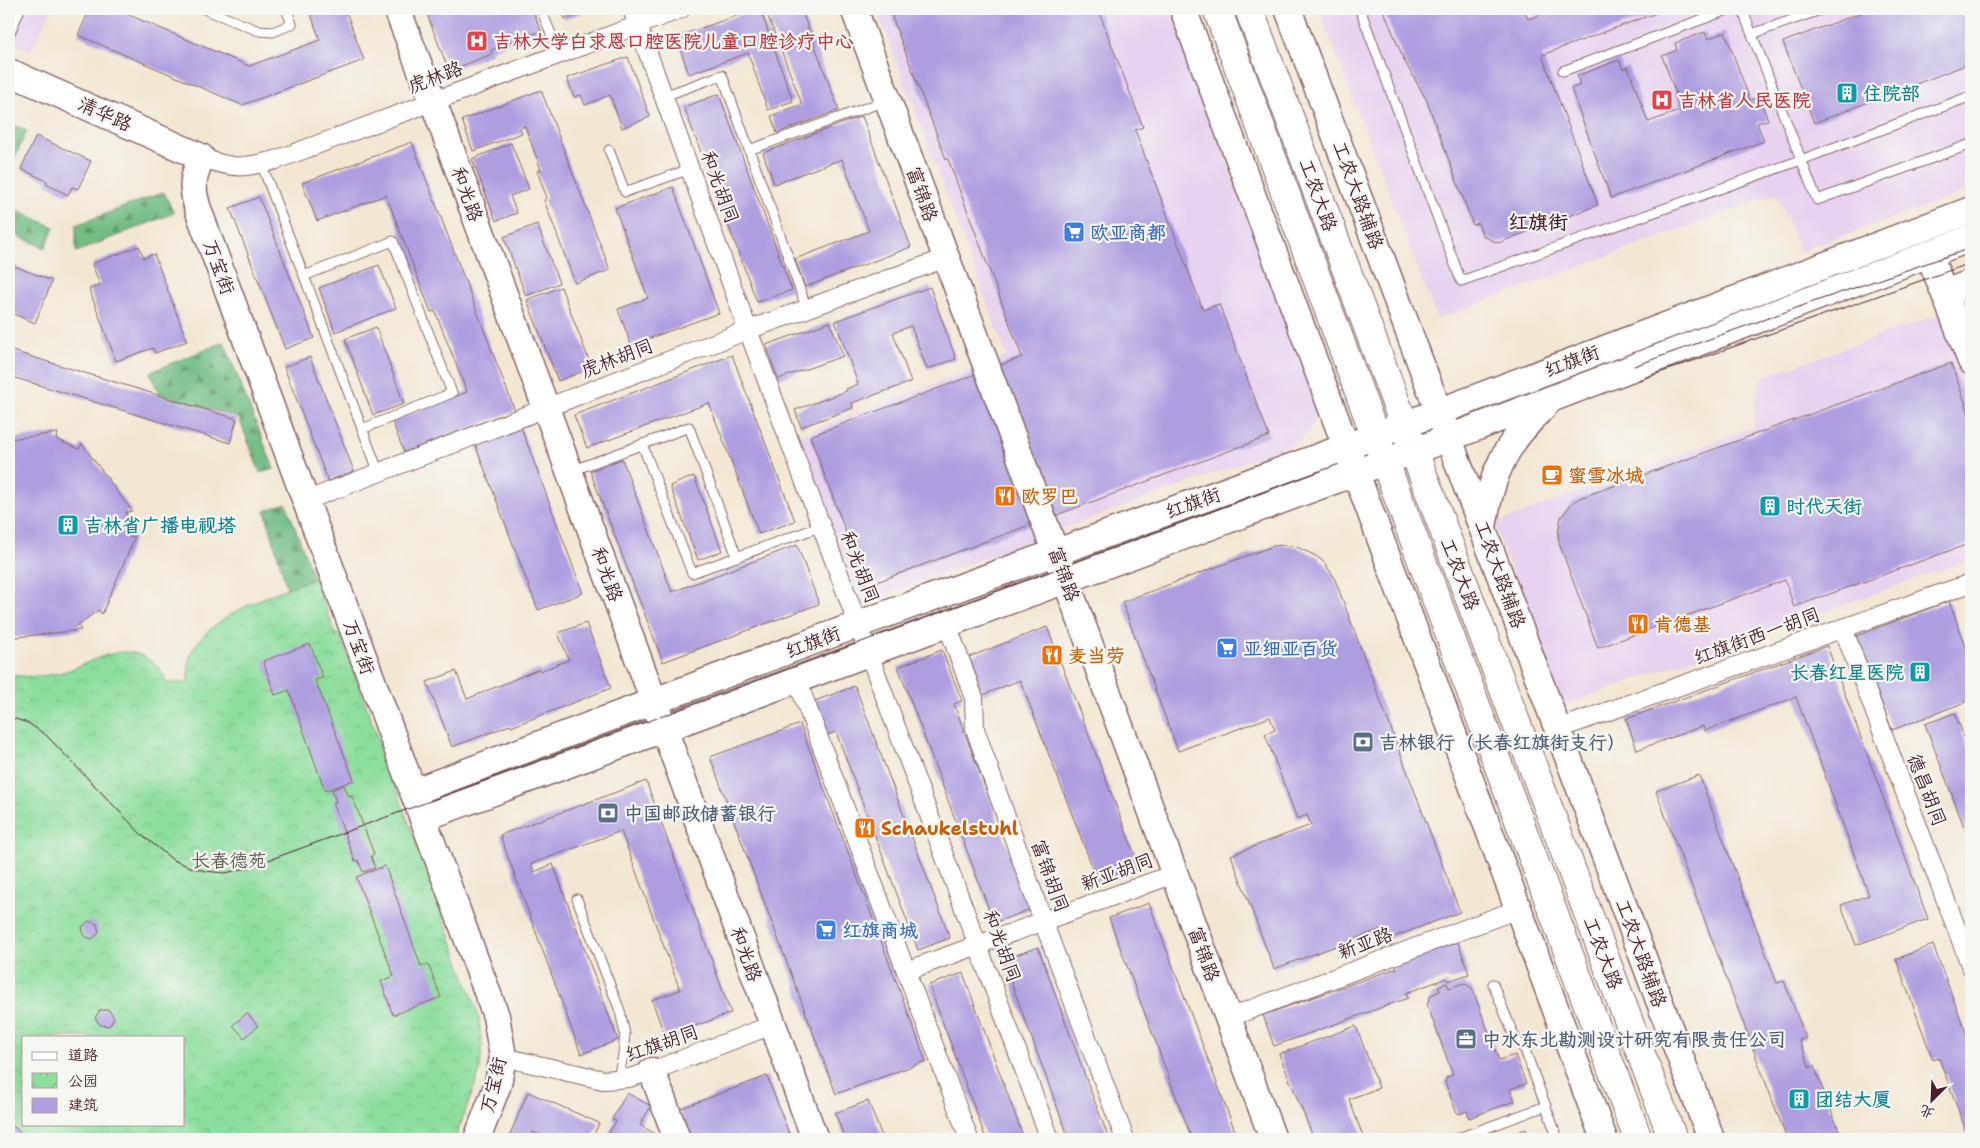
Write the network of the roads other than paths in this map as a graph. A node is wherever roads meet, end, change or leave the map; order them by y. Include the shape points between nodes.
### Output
1 (20, 9) edge
2 (204, 9) edge
3 (286, 9) edge
4 (397, 9) edge
5 (541, 9) edge
6 (682, 9) edge
7 (854, 9) edge
8 (1183, 9) edge
9 (1217, 9) edge
10 (1249, 9) edge
11 (1288, 9) edge
12 (1360, 9) edge
13 (1730, 9) edge
14 (1742, 9) edge
15 (1823, 9) edge
16 (635, 17) edge
17 (1752, 34) junction
18 (9, 35) edge
19 (559, 54) junction
20 (1562, 71) dead end
21 (9, 72) edge
22 (664, 96) junction
23 (1971, 96) edge
24 (887, 100) junction
25 (432, 101) junction
26 (1971, 144) edge
27 (609, 150) dead end
28 (749, 150) junction
29 (201, 157) junction
30 (1801, 160) junction
31 (261, 163) junction
32 (690, 169) junction
33 (1971, 210) edge
34 (1971, 238) edge
35 (1929, 254) junction
36 (946, 258) junction
37 (304, 276) junction
38 (1971, 283) edge
39 (1945, 293) junction
40 (807, 309) junction
41 (748, 330) junction
42 (1971, 360) edge
43 (1550, 400) junction
44 (546, 408) junction
45 (1439, 412) junction
46 (1404, 425) junction
47 (362, 429) junction
48 (1375, 436) junction
49 (1449, 438) junction
50 (642, 444) junction
51 (1346, 447) junction
52 (1414, 452) junction
53 (1384, 462) junction
54 (569, 472) junction
55 (379, 473) junction
56 (1355, 473) junction
57 (305, 501) junction
58 (822, 526) junction
59 (1483, 527) junction
60 (1056, 552) junction
61 (737, 557) junction
62 (1066, 580) junction
63 (1971, 583) edge
64 (859, 624) junction
65 (947, 624) junction
66 (1843, 628) junction
67 (870, 653) junction
68 (797, 680) junction
69 (654, 701) junction
70 (664, 729) junction
71 (1558, 729) junction
72 (413, 792) junction
73 (423, 818) junction
74 (1174, 874) junction
75 (577, 899) dead end
76 (1518, 909) junction
77 (1043, 921) junction
78 (1966, 935) edge
79 (978, 944) junction
80 (1971, 968) edge
81 (906, 972) junction
82 (1493, 984) dead end
83 (1228, 1018) junction
84 (772, 1025) junction
85 (503, 1057) junction
86 (652, 1071) junction
87 (618, 1079) junction
88 (1546, 1106) junction
89 (477, 1139) edge
90 (677, 1139) edge
91 (815, 1139) edge
92 (970, 1139) edge
93 (1050, 1139) edge
94 (1125, 1139) edge
95 (1273, 1139) edge
96 (1456, 1139) edge
97 (1558, 1139) edge
98 (1604, 1139) edge
99 (1638, 1139) edge
100 (1674, 1139) edge
101 (1710, 1139) edge

1 - 18 lane
2 - 3 lane via 259,31 273,32 292,24
4 - 25 street, 和光路
5 - 19 lane
6 - 16 street, 虎林路
7 - 24 street, 富锦路
8 - 51 street
9 - 48 main road, 工农大路
10 - 46 main road, 工农大路
11 - 45 street, 工农大路辅路
12 - 30 lane via 1460,281
13 - 20 lane
14 - 17 lane
15 - 17 lane
16 - 19 street, 虎林路
16 - 22 street, 和光胡同
17 - 30 lane
19 - 25 street, 虎林路
21 - 29 street, 清华路
22 - 28 lane via 722,75
22 - 32 street, 和光胡同
23 - 30 lane
24 - 28 lane
24 - 36 street, 富锦路
25 - 31 street, 虎林路
25 - 44 street, 和光路
26 - 30 lane via 1817,200
27 - 32 lane via 625,192
28 - 40 lane
29 - 31 street, 虎林路 via 222,165 245,167
29 - 57 street, 万宝街 via 192,187 194,199
31 - 37 lane
32 - 41 street, 和光胡同
33 - 45 street, 红旗街
34 - 35 street, 红旗街
35 - 39 street
35 - 43 street, 红旗街
36 - 40 street, 虎林胡同
36 - 60 street, 富锦路
37 - 47 lane
37 - 47 lane via 393,241 452,392
38 - 39 street
39 - 42 street
40 - 41 street, 虎林胡同
41 - 44 street, 虎林胡同
41 - 58 street, 和光胡同
43 - 49 street, 红旗街
43 - 59 street via 1513,441 1498,468
44 - 54 street, 和光路
44 - 55 street, 虎林胡同
45 - 46 street, 红旗街
45 - 49 street, 工农大路辅路
46 - 48 street, 红旗街
46 - 52 main road, 工农大路
47 - 55 lane
48 - 51 street, 红旗街
48 - 53 main road, 工农大路
49 - 52 street, 红旗街
49 - 59 street, 工农大路辅路
50 - 54 lane
50 - 61 lane via 692,573
50 - 61 lane via 689,427
51 - 56 street
51 - 60 street, 红旗街
52 - 53 street, 红旗街
52 - 100 main road, 工农大路
53 - 56 street, 红旗街
53 - 99 main road, 工农大路
54 - 69 street, 和光路
55 - 57 street, 虎林胡同
56 - 62 street, 红旗街
56 - 76 street
57 - 72 street, 万宝街
58 - 61 lane
58 - 64 street, 和光胡同
59 - 71 street, 工农大路辅路
60 - 62 street, 富锦路
60 - 64 street, 红旗街
62 - 65 street, 红旗街
62 - 74 street, 富锦路
63 - 66 street, 红旗街西一胡同
64 - 67 street, 和光胡同
64 - 69 street, 红旗街
65 - 67 street, 红旗街
65 - 77 street, 富锦胡同 via 974,698 975,729
66 - 71 street, 红旗街西一胡同
66 - 78 street, 德昌胡同
67 - 68 street, 红旗街
67 - 79 street, 和光胡同
68 - 70 street, 红旗街
68 - 81 street
69 - 70 street, 和光路
69 - 72 street, 红旗街
70 - 73 street, 红旗街
70 - 84 street, 和光路
71 - 101 street, 工农大路辅路
72 - 73 street, 万宝街
73 - 85 street, 万宝街 via 496,1016
74 - 77 street, 新亚胡同
74 - 83 street, 富锦路
75 - 87 lane via 622,1019 625,1034
76 - 83 street, 新亚路
76 - 98 street
77 - 79 street, 新亚胡同
77 - 94 street, 富锦胡同
78 - 80 street, 德昌胡同
79 - 81 street, 新亚胡同
79 - 93 street, 和光胡同
81 - 92 street
82 - 88 lane via 1514,1036 1525,1050
83 - 95 street, 富锦路
84 - 86 street, 红旗胡同
84 - 91 street, 和光路
85 - 87 street, 红旗胡同 via 603,1080
85 - 89 street, 万宝街 via 498,1084
86 - 87 street, 红旗胡同
86 - 90 street
88 - 96 lane
88 - 97 lane

